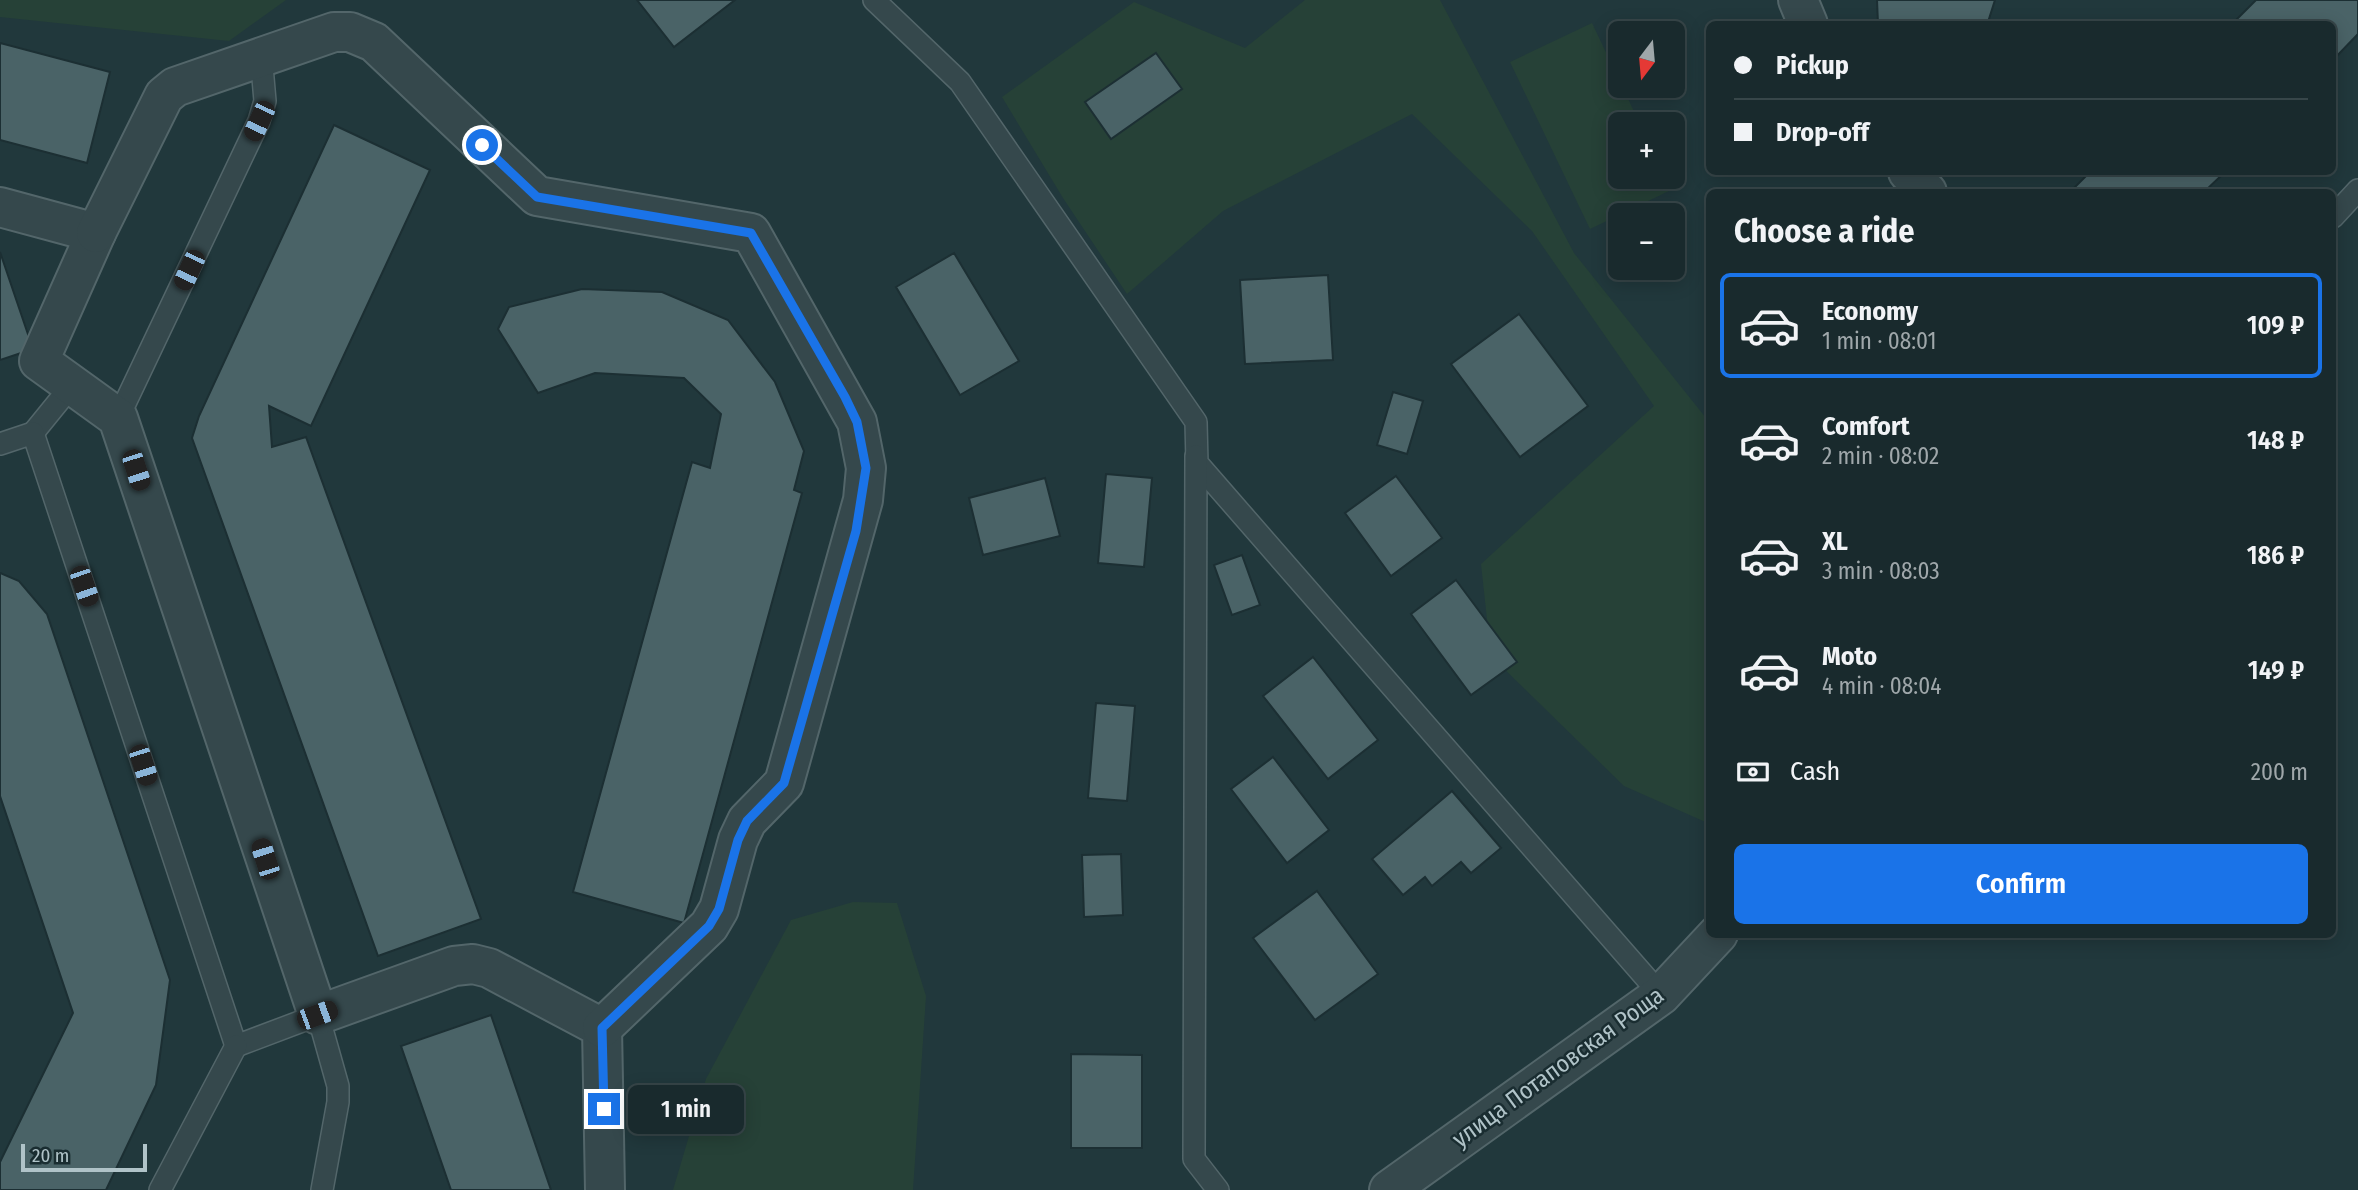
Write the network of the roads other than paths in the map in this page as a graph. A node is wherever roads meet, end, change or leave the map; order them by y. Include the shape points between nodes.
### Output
1 (874, 0) edge
2 (1798, 0) edge
3 (1807, 21) edge
4 (261, 55) junction
5 (1911, 175) edge
6 (1924, 189) edge
7 (2358, 190) edge
8 (0, 206) edge
9 (2336, 214) edge
10 (96, 233) junction
11 (72, 385) junction
12 (118, 418) junction
13 (1196, 422) junction
14 (33, 433) junction
15 (0, 444) edge
16 (1714, 938) edge
17 (1661, 995) junction
18 (317, 1015) junction
19 (602, 1028) junction
20 (236, 1045) junction
21 (160, 1190) edge
22 (322, 1190) edge
23 (605, 1190) edge
24 (1218, 1190) edge
25 (1389, 1190) edge

1 - 13 lane via 960,82
2 - 3 street
4 - 10 street via 175,87 164,96
4 - 12 lane via 265,101 259,121
4 - 19 street via 334,32 364,36 537,197 751,233 857,422 866,468 863,500 784,783 747,821 719,909 709,926
5 - 6 street
7 - 9 lane
8 - 10 street
10 - 11 street via 39,361
11 - 12 street
11 - 14 lane
12 - 18 street
13 - 17 lane via 1197,463
13 - 24 lane via 1194,1159
14 - 15 lane
14 - 20 lane
16 - 17 street, улица Потаповская Роща
17 - 25 street, улица Потаповская Роща
18 - 19 street via 454,966 473,964 489,968
18 - 20 lane
18 - 22 lane via 338,1086
19 - 23 street
20 - 21 lane

